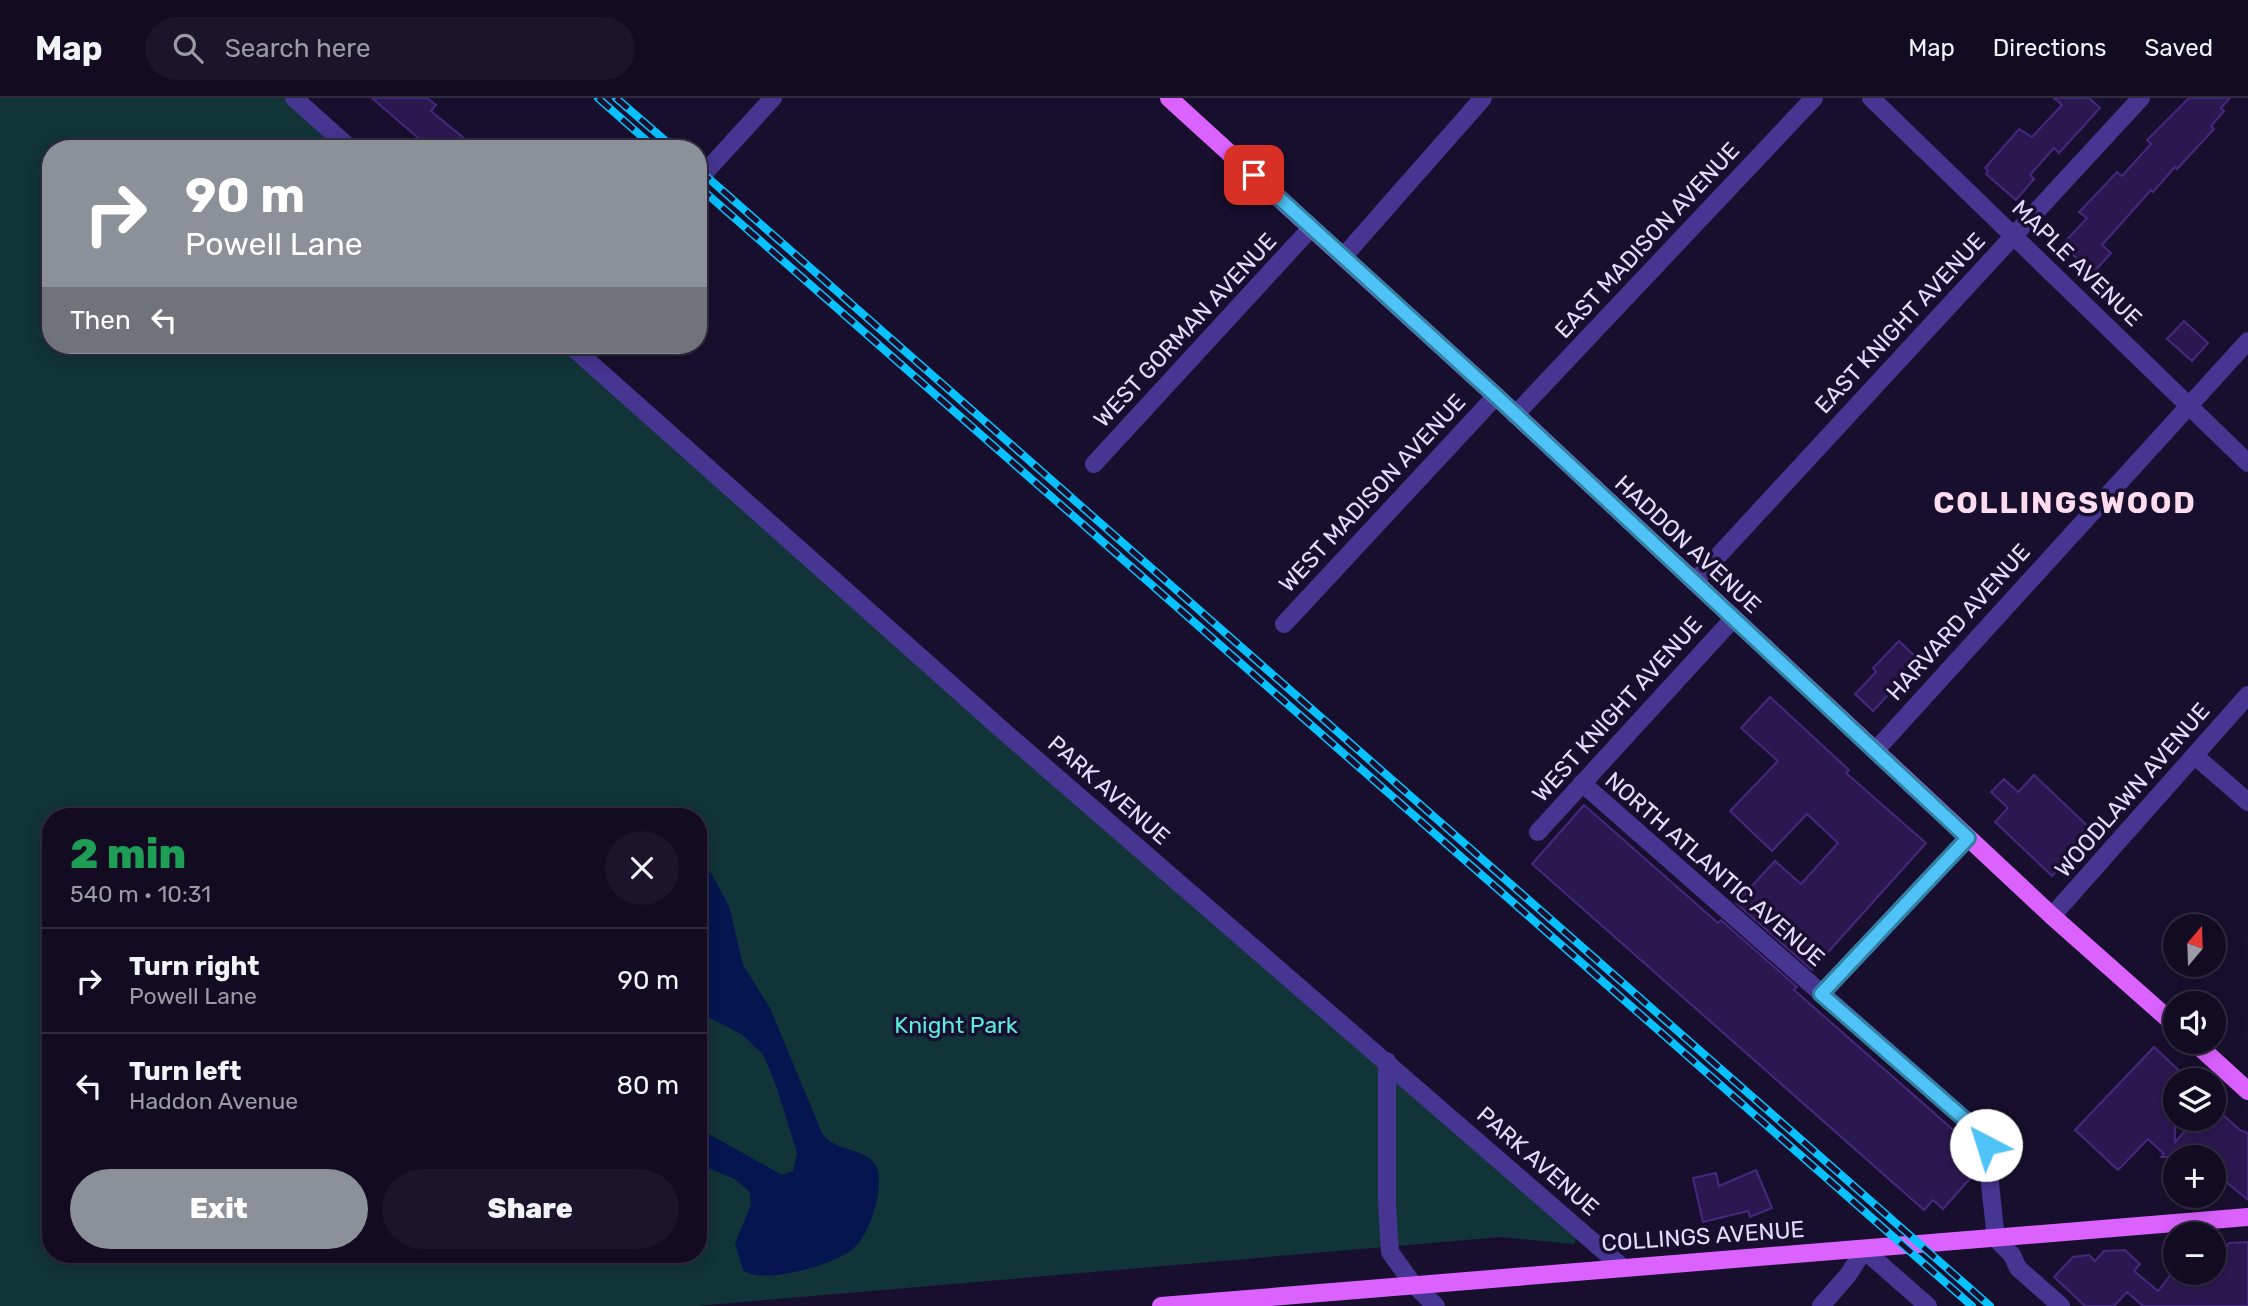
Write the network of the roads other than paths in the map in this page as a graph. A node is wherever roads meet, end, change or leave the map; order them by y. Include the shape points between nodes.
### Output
1 (295, 98) edge
2 (773, 98) edge
3 (1169, 98) edge
4 (1483, 98) edge
5 (1814, 98) edge
6 (1871, 98) edge
7 (2141, 98) edge
8 (341, 140) edge
9 (707, 170) edge
10 (1311, 228) junction
11 (2014, 236) junction
12 (1343, 256) junction
13 (2248, 341) edge
14 (580, 354) edge
15 (1496, 396) junction
16 (2188, 405) junction
17 (1515, 415) junction
18 (2248, 463) edge
19 (1094, 464) dead end
20 (1694, 582) junction
21 (1732, 620) junction
22 (1284, 624) dead end
23 (2248, 695) edge
24 (1875, 751) junction
25 (2195, 756) junction
26 (1582, 783) junction
27 (2248, 802) edge
28 (1538, 832) dead end
29 (1968, 838) junction
30 (2052, 916) junction
31 (1821, 994) junction
32 (2163, 1014) edge
33 (2207, 1054) edge
34 (1387, 1061) junction
35 (2248, 1091) edge
36 (2248, 1217) edge
37 (1996, 1239) junction
38 (1864, 1250) junction
39 (1621, 1266) junction
40 (1413, 1284) junction
41 (1161, 1306) edge
42 (1436, 1306) edge
43 (1821, 1306) edge
44 (1928, 1306) edge
45 (2061, 1306) edge

1 - 8 street
2 - 9 street
3 - 10 main road, HADDON AVENUE
4 - 12 street
5 - 17 street, EAST MADISON AVENUE
6 - 11 street, MAPLE AVENUE
7 - 11 street, EAST KNIGHT AVENUE
10 - 12 main road, HADDON AVENUE
10 - 19 street, WEST GORMAN AVENUE
11 - 16 street, MAPLE AVENUE
11 - 20 street, EAST KNIGHT AVENUE
12 - 15 main road, HADDON AVENUE
13 - 16 street, HARVARD AVENUE
14 - 34 street, PARK AVENUE via 1000,728
15 - 17 main road, HADDON AVENUE
15 - 22 street, WEST MADISON AVENUE
16 - 18 street, MAPLE AVENUE
16 - 24 street, HARVARD AVENUE
17 - 20 main road, HADDON AVENUE
20 - 21 main road, HADDON AVENUE
21 - 24 main road, HADDON AVENUE
21 - 26 street, WEST KNIGHT AVENUE
23 - 25 street, WOODLAWN AVENUE
24 - 29 main road, HADDON AVENUE
25 - 27 street
25 - 30 street, WOODLAWN AVENUE
26 - 28 street, WEST KNIGHT AVENUE
26 - 31 street, NORTH ATLANTIC AVENUE
29 - 30 main road, HADDON AVENUE
29 - 31 street
30 - 32 main road, HADDON AVENUE
31 - 37 street, NORTH ATLANTIC AVENUE via 1985,1137
33 - 35 main road
34 - 39 street, PARK AVENUE
34 - 40 street via 1391,1252
36 - 37 main road, COLLINGS AVENUE
37 - 38 main road, COLLINGS AVENUE
37 - 45 street via 2018,1268
38 - 39 main road, COLLINGS AVENUE
38 - 43 street
38 - 44 street
39 - 40 main road, COLLINGS AVENUE
40 - 41 main road, COLLINGS AVENUE
40 - 42 street

